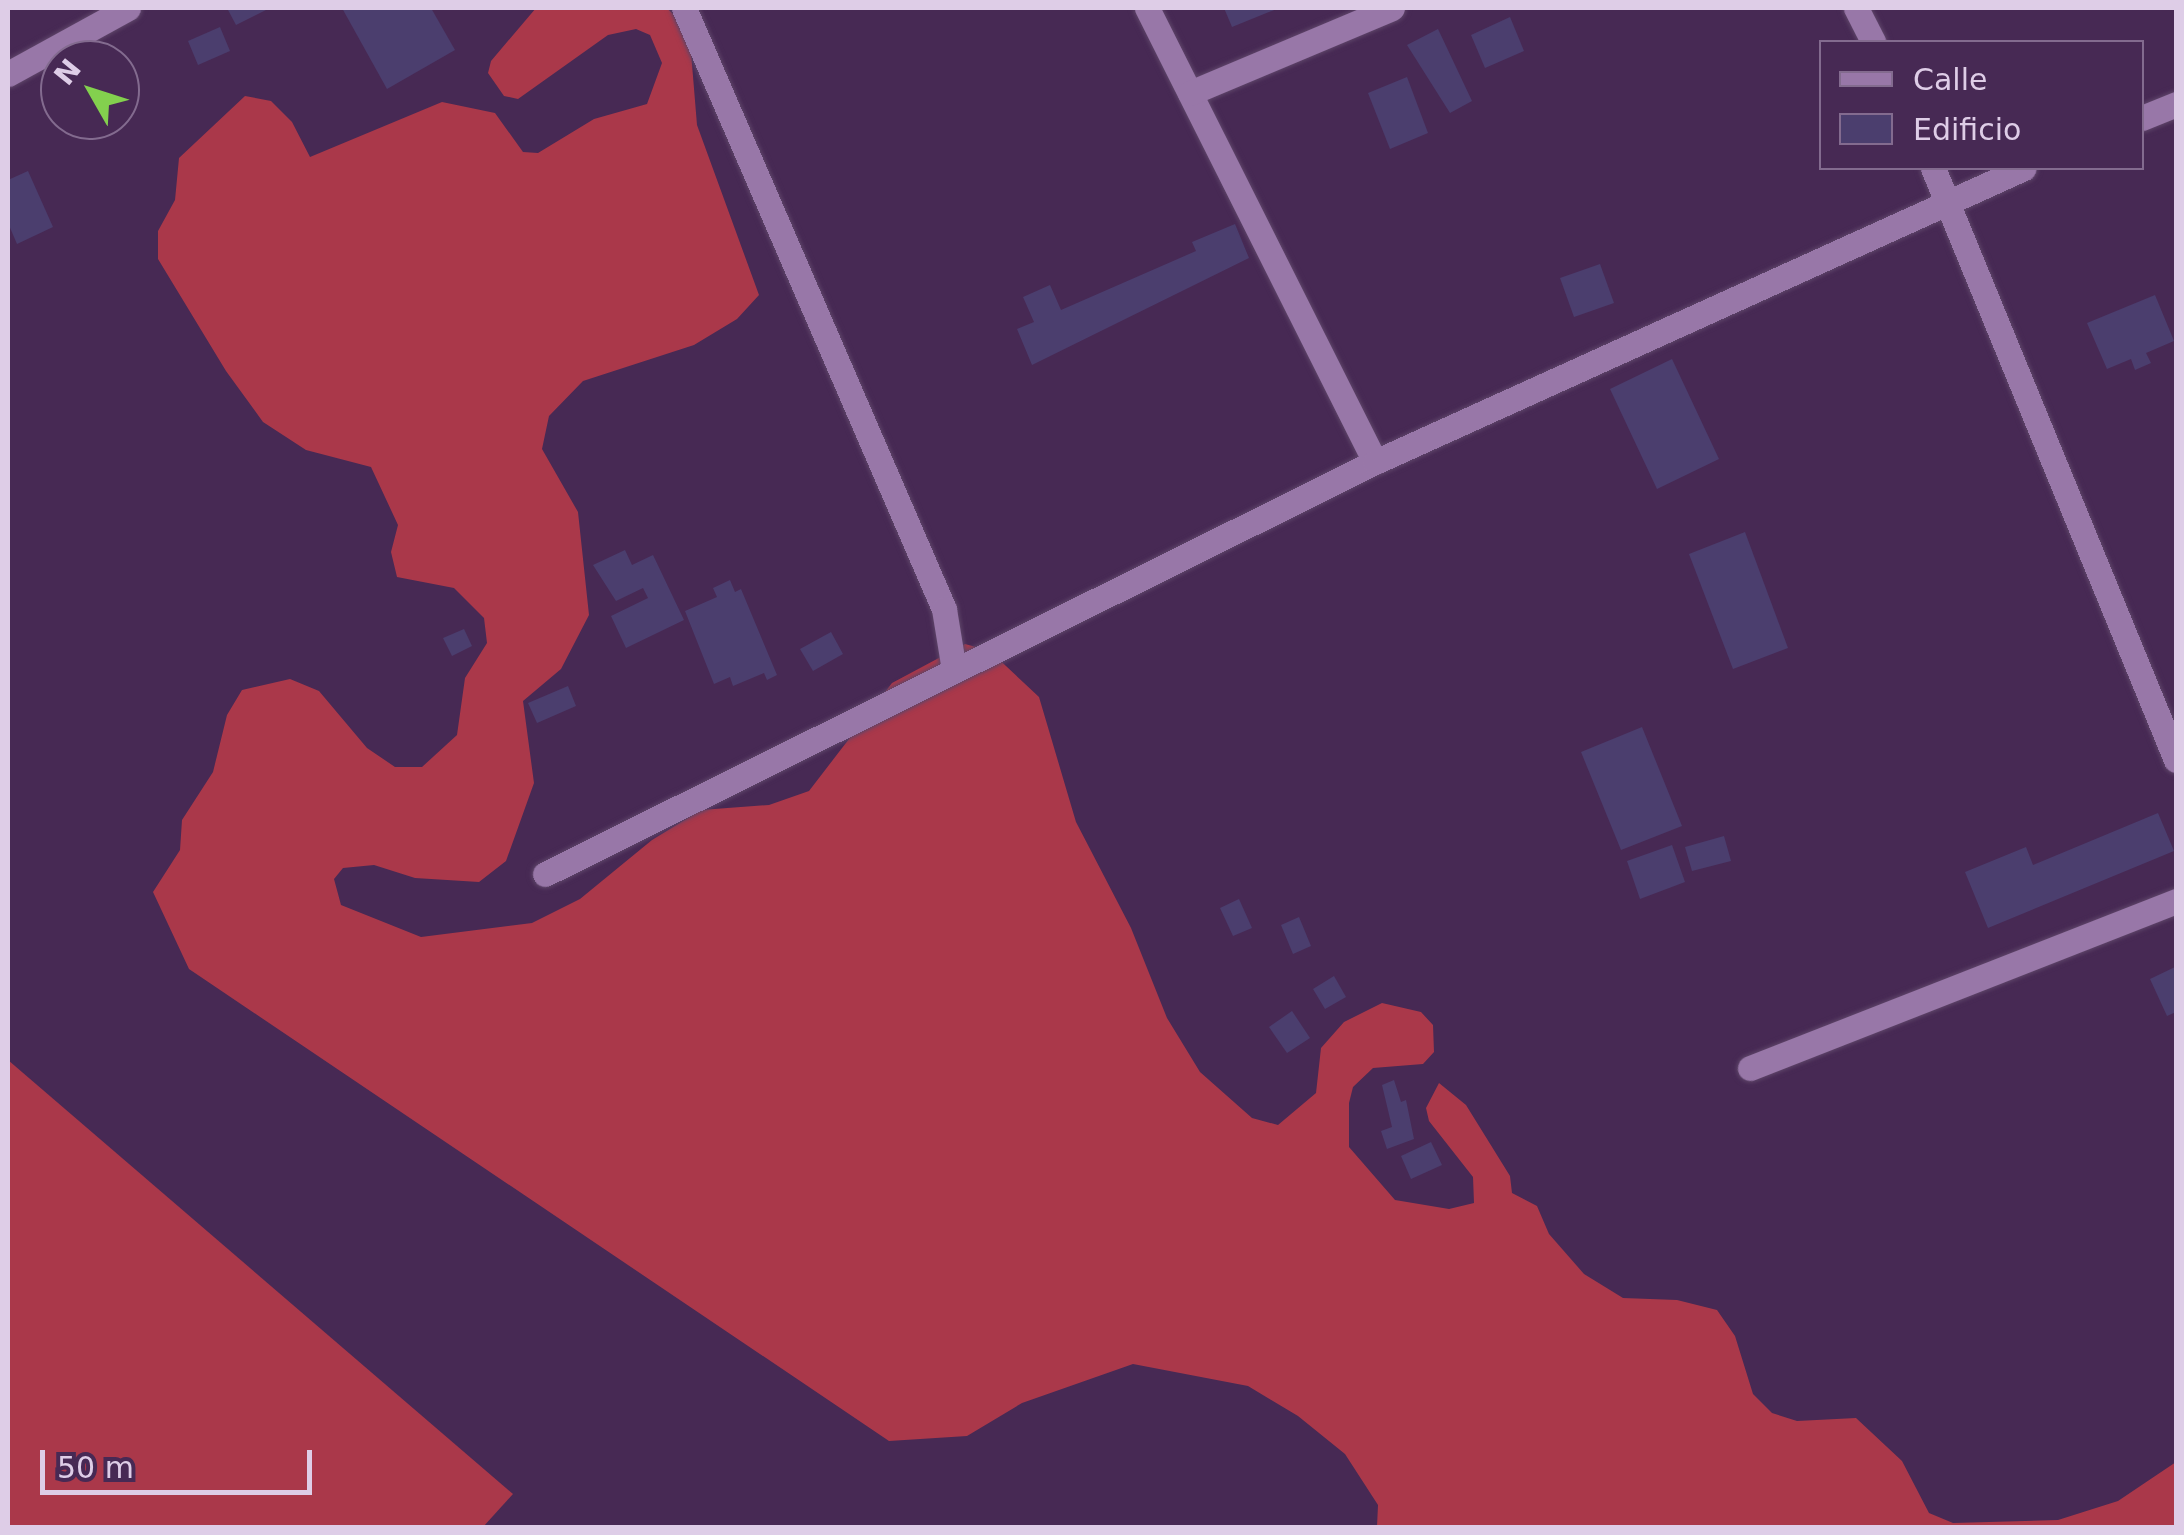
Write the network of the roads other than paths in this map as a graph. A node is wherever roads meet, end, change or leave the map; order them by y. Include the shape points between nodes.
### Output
1 (128, 8) edge
2 (684, 8) edge
3 (1147, 8) edge
4 (1392, 8) edge
5 (1856, 8) edge
6 (1872, 40) edge
7 (8, 74) edge
8 (1190, 94) junction
9 (2176, 104) edge
10 (2144, 117) edge
11 (1934, 170) edge
12 (2019, 170) edge
13 (1948, 199) junction
14 (1375, 462) junction
15 (954, 670) junction
16 (2176, 760) edge
17 (545, 874) dead end
18 (2176, 901) edge
19 (1750, 1068) dead end

1 - 7 street
2 - 15 street via 944,608
3 - 8 street
4 - 8 street
5 - 6 street
8 - 14 street
9 - 10 street
11 - 13 street
12 - 13 street
13 - 14 street
13 - 16 street
14 - 15 street
15 - 17 street
18 - 19 street

